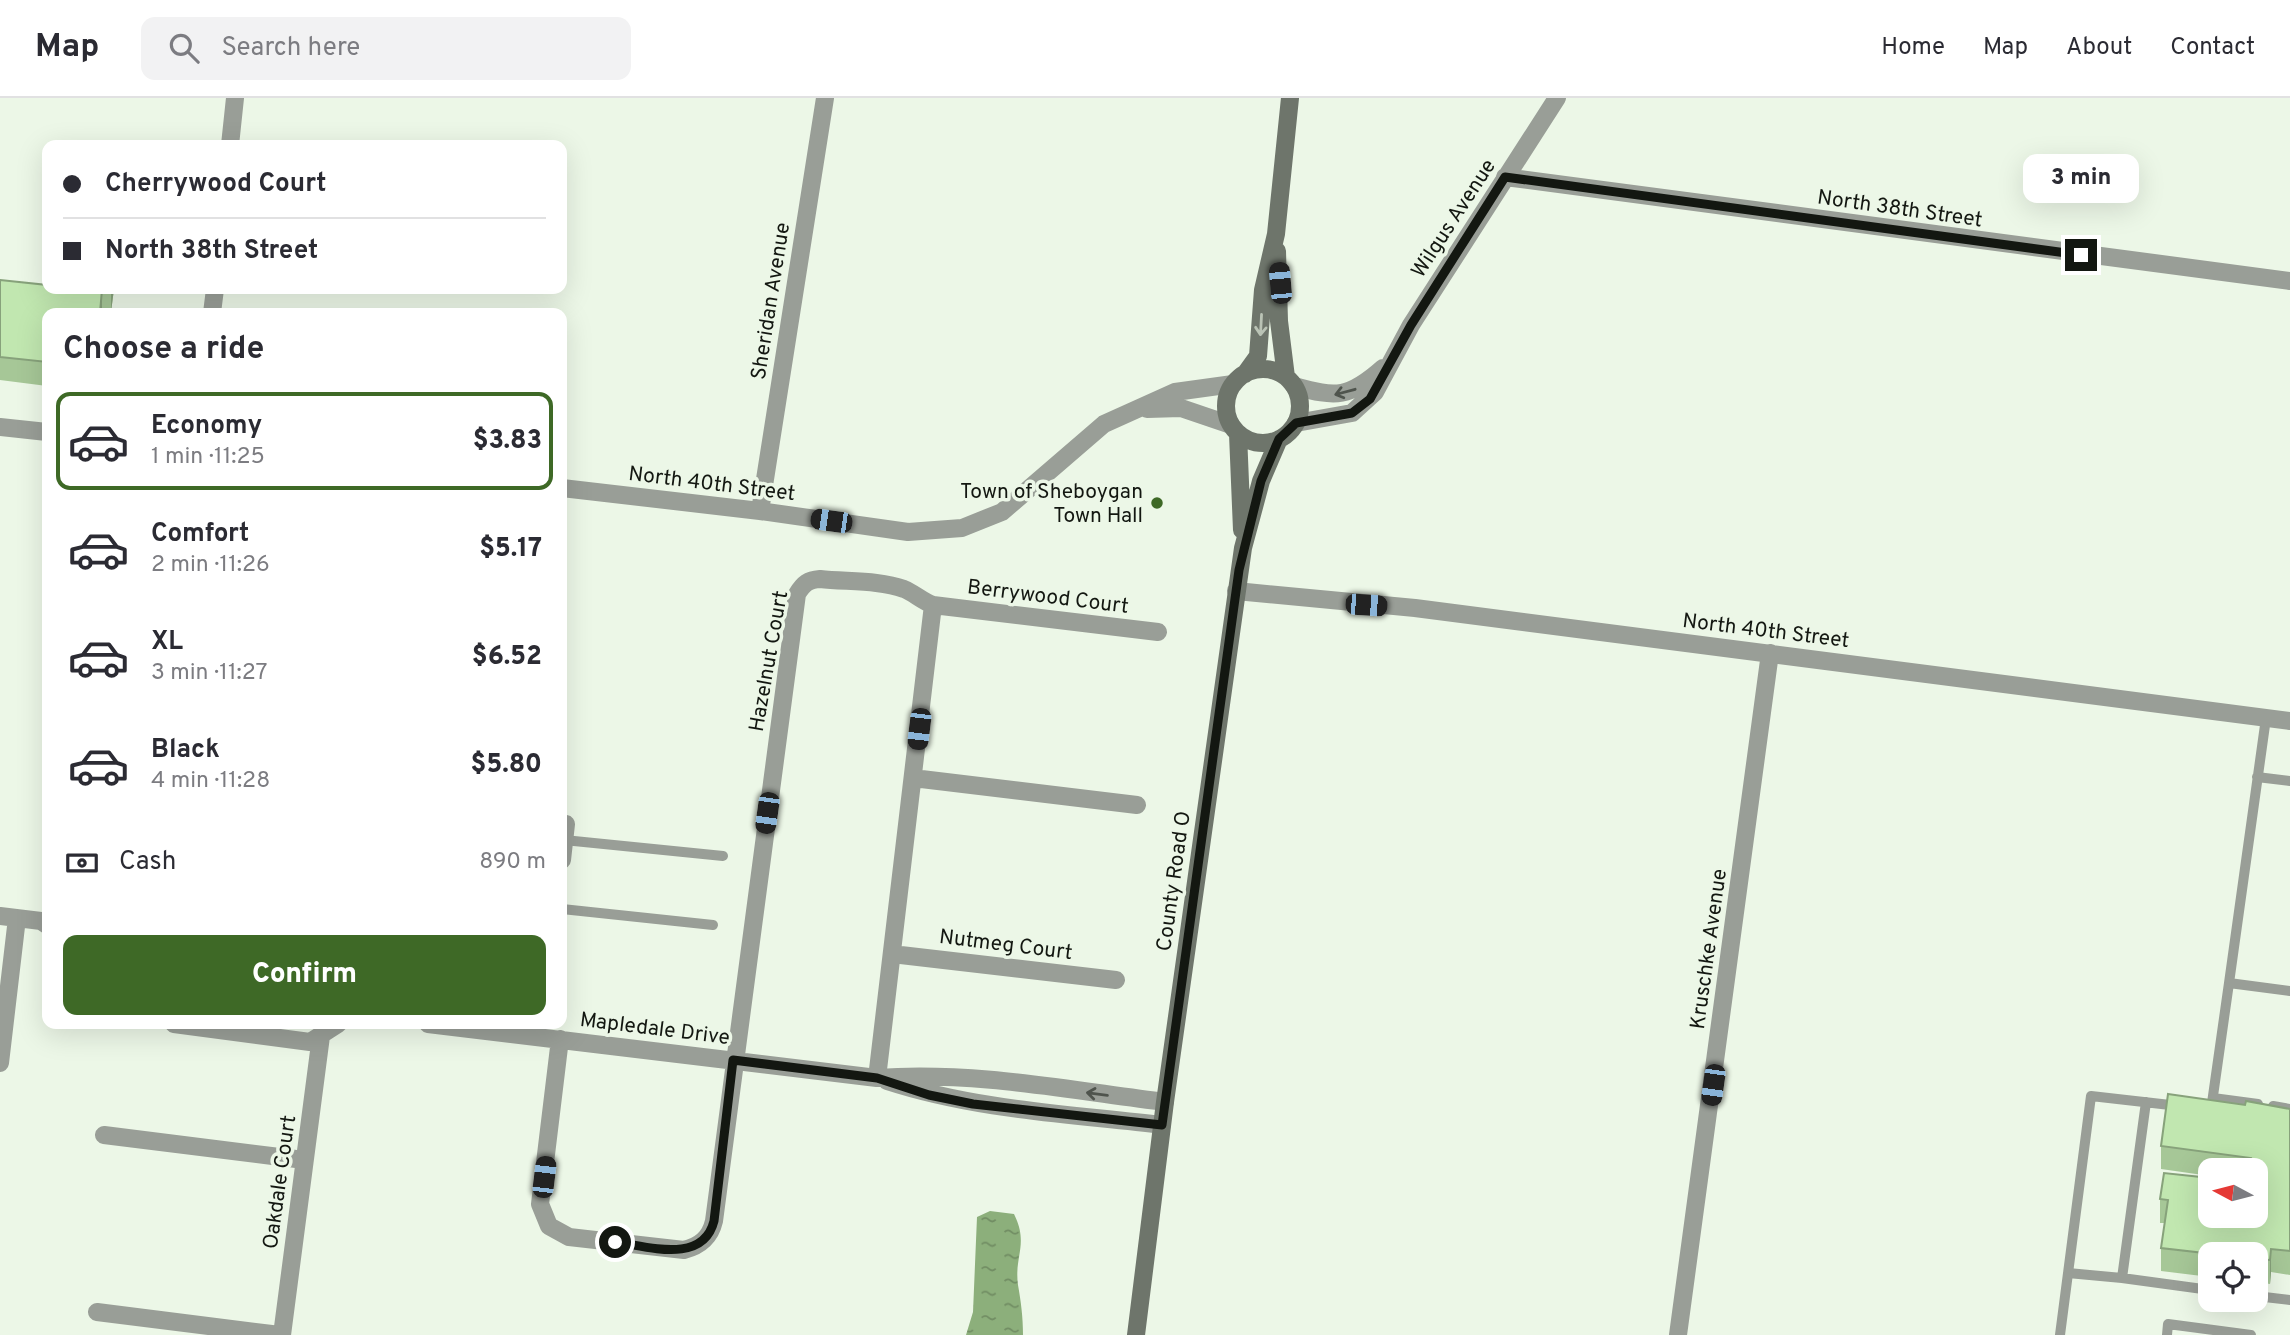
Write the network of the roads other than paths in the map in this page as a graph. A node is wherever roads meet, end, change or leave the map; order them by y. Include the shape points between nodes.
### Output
1 (235, 98) edge
2 (825, 98) edge
3 (1290, 98) edge
4 (1557, 98) edge
5 (231, 140) edge
6 (1505, 177) junction
7 (1276, 234) junction
8 (2290, 281) edge
9 (1389, 364) junction
10 (1239, 379) junction
11 (1290, 381) junction
12 (1137, 410) junction
13 (1296, 423) junction
14 (0, 427) edge
15 (1234, 429) junction
16 (42, 431) edge
17 (1279, 439) junction
18 (567, 489) edge
19 (760, 511) junction
20 (1243, 548) junction
21 (1236, 591) junction
22 (933, 605) junction
23 (1158, 632) dead end
24 (1770, 653) junction
25 (2266, 718) junction
26 (2290, 721) edge
27 (2258, 777) junction
28 (913, 778) junction
29 (2290, 781) edge
30 (1137, 805) dead end
31 (567, 832) edge
32 (723, 856) dead end
33 (567, 910) edge
34 (9, 917) edge
35 (42, 921) edge
36 (713, 925) dead end
37 (891, 954) junction
38 (1116, 980) dead end
39 (2229, 983) junction
40 (2290, 991) edge
41 (212, 1029) edge
42 (330, 1029) edge
43 (331, 1029) edge
44 (522, 1029) edge
45 (541, 1030) edge
46 (560, 1040) junction
47 (733, 1060) junction
48 (0, 1063) edge
49 (877, 1078) junction
50 (2213, 1098) junction
51 (1165, 1102) junction
52 (2146, 1102) junction
53 (2186, 1107) edge
54 (2290, 1108) edge
55 (2199, 1109) edge
56 (1162, 1125) junction
57 (104, 1135) dead end
58 (304, 1160) junction
59 (2068, 1273) junction
60 (2122, 1278) junction
61 (2198, 1288) edge
62 (2268, 1297) edge
63 (2290, 1300) edge
64 (97, 1312) dead end
65 (281, 1335) edge
66 (1136, 1335) edge
67 (1678, 1335) edge
68 (2060, 1335) edge
69 (2167, 1335) edge
70 (2251, 1335) edge

1 - 5 street
2 - 19 street, Sheridan Avenue
3 - 7 street
4 - 6 street, Wilgus Avenue
6 - 8 street, North 38th Street
6 - 9 street, Wilgus Avenue
7 -> 10 street via 1263,290 1258,356
7 - 11 street via 1279,321
9 -> 11 street, Wilgus Avenue via 1364,385 1344,394 1320,394
9 - 13 street, Wilgus Avenue via 1375,392 1358,410
10 - 11 street via 1266,369
10 - 12 street, North 40th Street via 1175,392
10 - 15 street via 1226,404
11 - 13 street via 1299,398
12 - 15 street via 1181,408
12 - 19 street, North 40th Street via 1104,424 1002,512 962,527 908,532
13 - 17 street
14 - 16 street
15 - 17 street via 1258,443
15 - 20 street
17 - 20 street, County Road O via 1261,481
18 - 19 street, North 40th Street
20 - 21 street, County Road O
21 - 24 street, North 40th Street via 1415,608
21 - 51 street, County Road O
22 - 23 street, Berrywood Court
22 - 28 street
22 - 47 street, Hazelnut Court via 891,586 820,579 808,580 797,594
24 - 25 street, North 40th Street
24 - 67 street, Kruschke Avenue
25 - 26 street, North 40th Street
25 - 27 lane
27 - 29 lane
27 - 39 lane
28 - 30 street
28 - 37 street
31 - 32 lane
33 - 36 lane
34 - 35 street
34 - 48 street
37 - 38 street, Nutmeg Court
37 - 49 street
39 - 40 lane
39 - 50 lane
41 - 42 street via 310,1042
43 - 58 street, Oakdale Court
44 - 45 street, Mapledale Drive
45 - 46 street, Mapledale Drive
46 - 47 street, Mapledale Drive
46 - 47 street, Hazelnut Court via 540,1204 549,1226 558,1233 582,1238 684,1250 705,1240 714,1221
47 - 49 street, Mapledale Drive
51 -> 49 street, Mapledale Drive via 967,1077
49 - 56 street, Mapledale Drive via 973,1104
50 - 54 lane
50 - 55 lane via 2212,1110
51 - 56 street, County Road O
52 - 53 lane
52 - 59 lane via 2091,1096
52 - 60 lane
56 - 66 street, County Road O
57 - 58 street
58 - 65 street, Oakdale Court
59 - 60 lane
59 - 68 lane
60 - 61 lane
62 - 63 lane
64 - 65 street
69 - 70 lane via 2168,1324

